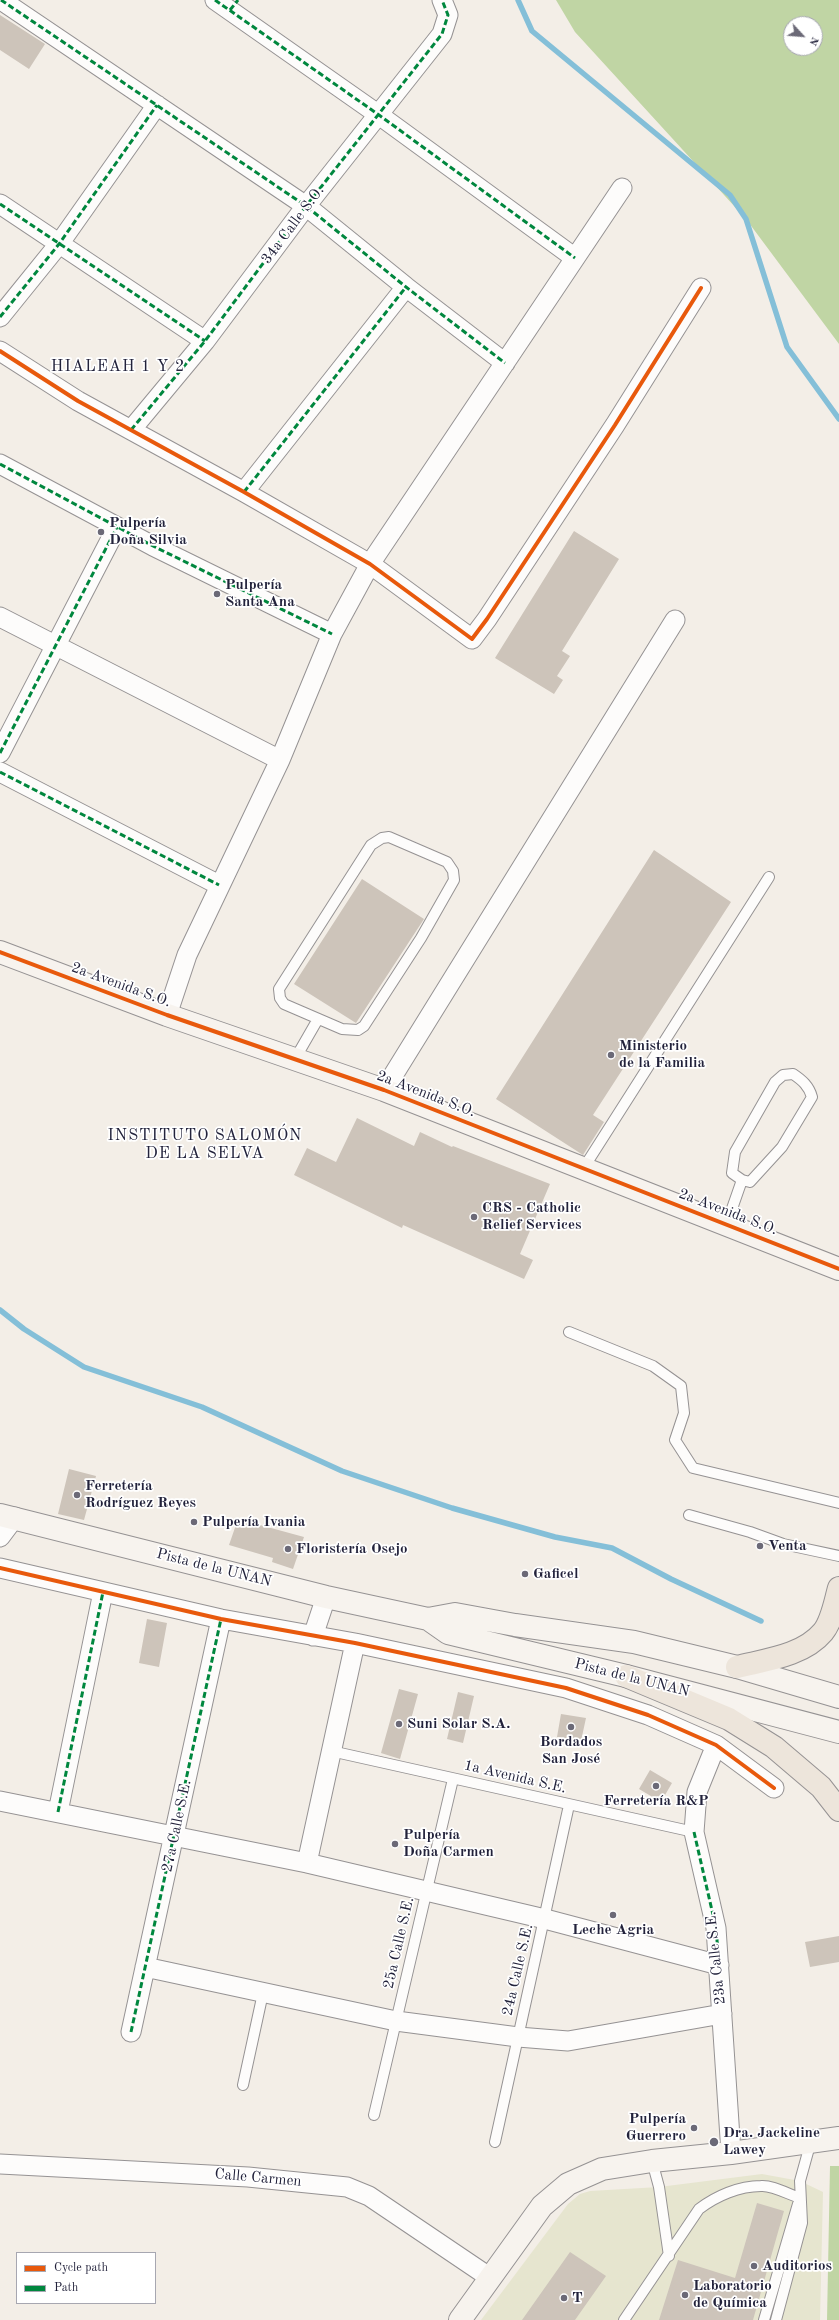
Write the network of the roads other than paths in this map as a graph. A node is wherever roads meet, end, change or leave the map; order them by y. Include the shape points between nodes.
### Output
1 (1, 0) edge
2 (228, 3) edge
3 (445, 8) edge
4 (157, 104) junction
5 (379, 115) junction
6 (622, 188) dead end
7 (0, 204) edge
8 (306, 206) junction
9 (59, 244) junction
10 (575, 258) junction
11 (406, 288) junction
12 (702, 288) dead end
13 (0, 317) edge
14 (205, 341) junction
15 (0, 351) edge
16 (505, 363) junction
17 (131, 430) junction
18 (0, 464) edge
19 (244, 492) junction
20 (117, 527) junction
21 (370, 564) junction
22 (0, 617) edge
23 (675, 620) dead end
24 (332, 634) junction
25 (56, 645) junction
26 (0, 753) edge
27 (280, 760) junction
28 (0, 772) edge
29 (769, 877) dead end
30 (220, 885) junction
31 (0, 952) edge
32 (167, 1015) junction
33 (318, 1018) junction
34 (295, 1059) junction
35 (384, 1090) junction
36 (583, 1170) junction
37 (742, 1180) junction
38 (727, 1223) junction
39 (839, 1268) edge
40 (569, 1332) dead end
41 (839, 1503) edge
42 (689, 1515) dead end
43 (8, 1516) edge
44 (0, 1537) edge
45 (839, 1556) edge
46 (0, 1568) edge
47 (839, 1588) edge
48 (103, 1592) junction
49 (326, 1597) junction
50 (221, 1619) junction
51 (428, 1619) junction
52 (313, 1636) junction
53 (355, 1643) junction
54 (737, 1667) junction
55 (626, 1676) junction
56 (839, 1697) edge
57 (839, 1732) edge
58 (716, 1745) junction
59 (331, 1751) junction
60 (453, 1779) junction
61 (774, 1788) dead end
62 (0, 1801) edge
63 (569, 1805) junction
64 (839, 1810) edge
65 (58, 1812) junction
66 (694, 1832) junction
67 (175, 1836) junction
68 (307, 1863) junction
69 (427, 1891) junction
70 (545, 1919) junction
71 (718, 1965) junction
72 (146, 1967) junction
73 (262, 1993) junction
74 (722, 2014) junction
75 (396, 2021) junction
76 (132, 2032) dead end
77 (518, 2037) junction
78 (243, 2086) dead end
79 (374, 2115) dead end
80 (839, 2138) edge
81 (811, 2141) junction
82 (496, 2142) dead end
83 (731, 2153) junction
84 (652, 2161) junction
85 (0, 2164) edge
86 (800, 2198) junction
87 (669, 2256) junction
88 (489, 2277) junction
89 (460, 2320) edge
90 (624, 2320) edge
91 (764, 2320) edge
92 (776, 2320) edge

1 - 4 street
2 - 5 street
3 - 5 street, 34a Calle S.O. via 442,34
4 - 8 street
4 - 9 street
5 - 8 street, 34a Calle S.O.
5 - 10 street
6 - 10 street
7 - 9 street
8 - 11 street
8 - 14 street, 34a Calle S.O.
9 - 13 street
9 - 14 street
10 - 16 street
11 - 16 street
11 - 19 street
12 - 21 street via 615,425 472,639
14 - 17 street, 34a Calle S.O.
15 - 17 street via 78,401
16 - 21 street
17 - 19 street
18 - 20 street
19 - 21 street
20 - 24 street
20 - 25 street
21 - 24 street
22 - 25 street
23 - 35 street
24 - 27 street
25 - 26 street
25 - 27 street
27 - 30 street
28 - 30 street
29 - 36 lane
30 - 32 street via 187,955
31 - 32 street, 2a Avenida S.O.
32 - 34 street, 2a Avenida S.O.
33 - 33 lane via 284,1004 279,989 371,845 389,837 447,862 453,871 454,880 421,938 364,1026 352,1030
33 - 34 lane
34 - 35 street, 2a Avenida S.O.
35 - 36 street, 2a Avenida S.O.
36 - 38 street, 2a Avenida S.O.
37 - 37 lane via 750,1182 782,1147 812,1097 802,1080 793,1074 783,1075 775,1082 735,1152 732,1173
37 - 38 lane
38 - 39 street, 2a Avenida S.O.
40 - 41 lane via 653,1366 681,1386 684,1413 675,1440 692,1468
42 - 45 lane via 782,1544
43 - 44 street
43 - 49 street, Pista de la UNAN
46 - 48 street
47 - 54 main road via 823,1632 812,1641 786,1655
48 - 50 street
48 - 65 street
49 - 51 street, Pista de la UNAN
49 - 52 street
50 - 52 street
50 - 67 street, 27a Calle S.E.
51 - 54 street, Pista de la UNAN via 455,1614 634,1642
51 - 55 street, Pista de la UNAN via 448,1633
52 - 53 street
53 - 58 street via 566,1688 648,1715
53 - 59 street
54 - 56 street, Pista de la UNAN
55 - 57 street, Pista de la UNAN
55 - 64 main road via 729,1719 774,1747 821,1786
58 - 61 street
58 - 66 street, 23a Calle S.E. via 697,1792
59 - 60 lane, 1a Avenida S.E.
59 - 68 street
60 - 63 lane, 1a Avenida S.E.
60 - 69 lane, 25a Calle S.E.
62 - 65 street
63 - 66 lane, 1a Avenida S.E.
63 - 70 lane, 24a Calle S.E.
65 - 67 street
66 - 71 street, 23a Calle S.E. via 716,1928
67 - 68 street
67 - 72 street, 27a Calle S.E.
68 - 69 street
69 - 70 street
69 - 75 lane, 25a Calle S.E.
70 - 71 street
70 - 77 lane, 24a Calle S.E.
71 - 74 street, 23a Calle S.E.
72 - 73 street
72 - 76 street, 27a Calle S.E.
73 - 75 street
73 - 78 lane
74 - 77 street via 568,2041
74 - 83 street, 23a Calle S.E.
75 - 77 street
75 - 79 lane, 25a Calle S.E.
77 - 82 lane, 24a Calle S.E.
80 - 81 street
81 - 83 street
81 - 86 lane via 800,2181
83 - 84 street
84 - 87 lane via 659,2187
84 - 88 street via 602,2169 568,2184 542,2206
85 - 88 street, Calle Carmen via 248,2177 347,2187 369,2196
86 - 87 lane via 762,2185 714,2198 699,2209
86 - 91 lane
86 - 92 lane via 802,2223
87 - 90 lane
88 - 89 street

